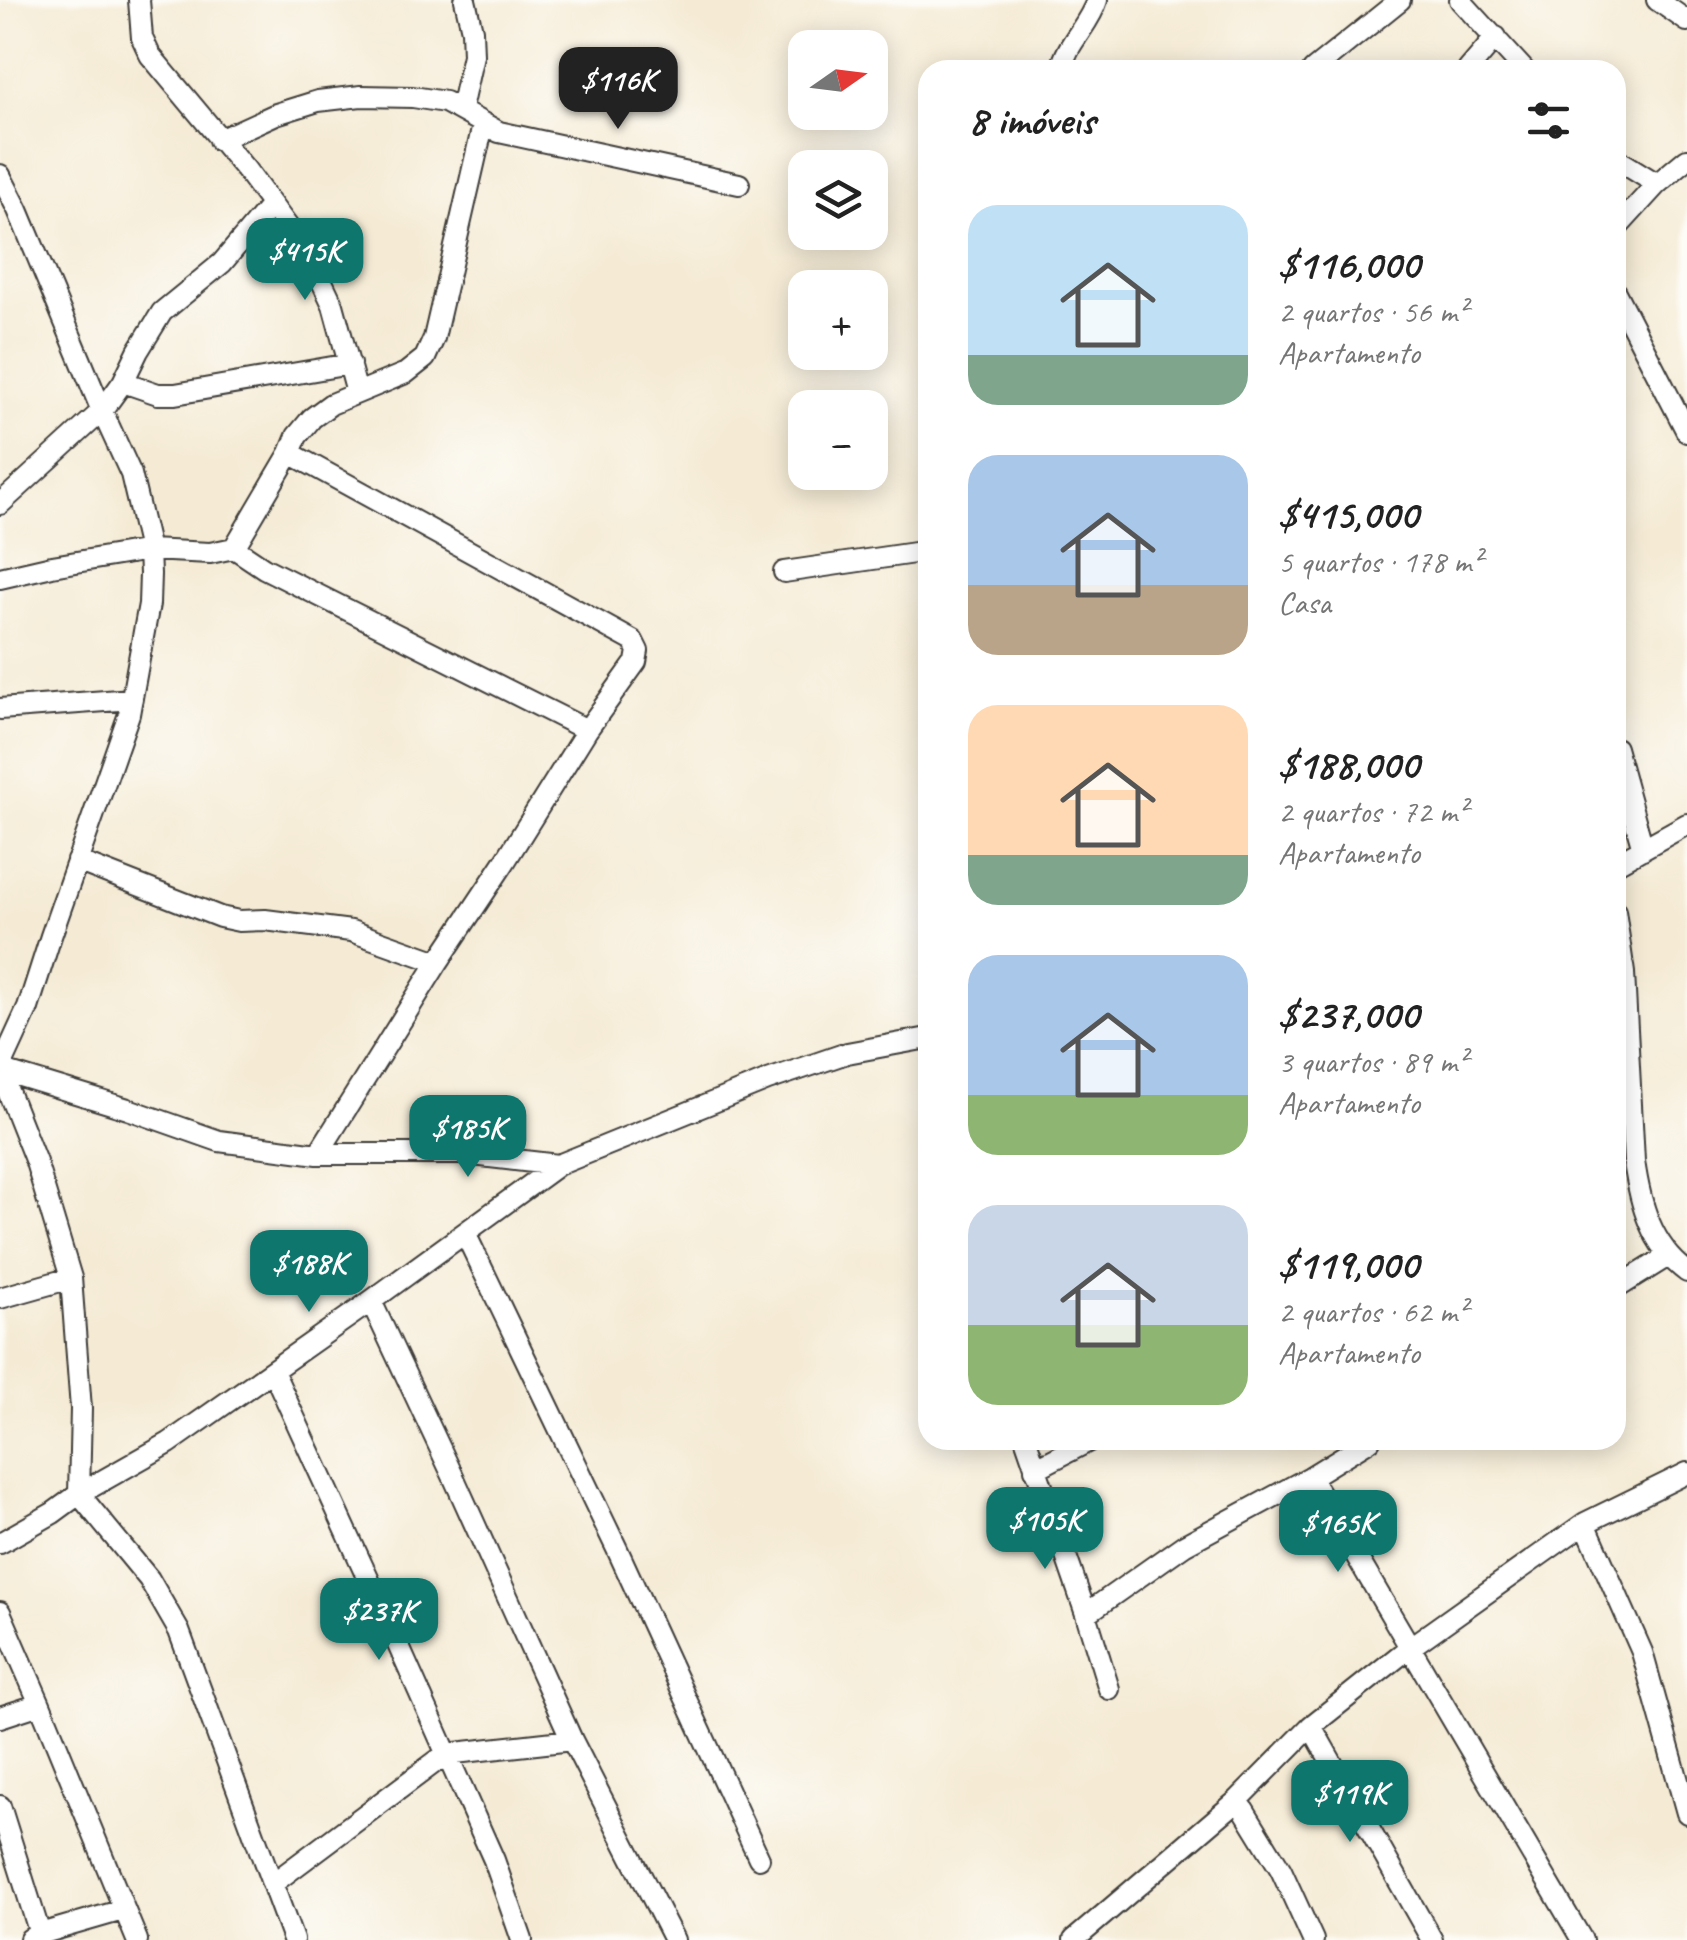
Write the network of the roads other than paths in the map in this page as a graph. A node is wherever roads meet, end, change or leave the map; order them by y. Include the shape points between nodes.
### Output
1 (139, 0) edge
2 (466, 0) edge
3 (1096, 0) edge
4 (1400, 0) edge
5 (1460, 0) edge
6 (1657, 0) edge
7 (1687, 20) edge
8 (1496, 37) junction
9 (1063, 60) edge
10 (1325, 60) edge
11 (1476, 60) edge
12 (1516, 60) edge
13 (461, 109) junction
14 (483, 124) junction
15 (218, 140) junction
16 (1687, 159) edge
17 (1626, 165) edge
18 (0, 175) edge
19 (739, 184) dead end
20 (1656, 184) junction
21 (271, 205) junction
22 (1626, 218) edge
23 (1626, 313) edge
24 (350, 364) junction
25 (123, 382) junction
26 (357, 392) junction
27 (102, 411) junction
28 (1687, 432) edge
29 (290, 453) junction
30 (3, 494) edge
31 (234, 548) junction
32 (149, 550) junction
33 (918, 552) edge
34 (784, 572) dead end
35 (0, 578) edge
36 (132, 699) junction
37 (0, 709) edge
38 (587, 730) junction
39 (1626, 787) edge
40 (1687, 824) edge
41 (1643, 848) junction
42 (1626, 858) edge
43 (77, 860) junction
44 (438, 962) junction
45 (918, 1040) edge
46 (0, 1070) edge
47 (1626, 1092) edge
48 (318, 1154) junction
49 (558, 1165) junction
50 (1638, 1192) junction
51 (1626, 1194) edge
52 (465, 1233) junction
53 (1668, 1256) junction
54 (1687, 1272) edge
55 (71, 1278) junction
56 (1626, 1282) edge
57 (0, 1298) edge
58 (371, 1302) junction
59 (273, 1371) junction
60 (1029, 1450) edge
61 (1071, 1450) edge
62 (1354, 1450) edge
63 (1035, 1468) junction
64 (1687, 1473) edge
65 (1310, 1477) junction
66 (79, 1494) junction
67 (1585, 1524) junction
68 (0, 1543) edge
69 (0, 1612) edge
70 (1086, 1614) junction
71 (1409, 1648) junction
72 (1108, 1690) dead end
73 (40, 1704) junction
74 (0, 1717) edge
75 (1311, 1726) junction
76 (572, 1740) junction
77 (446, 1754) junction
78 (1238, 1800) junction
79 (0, 1806) edge
80 (1687, 1813) edge
81 (760, 1858) dead end
82 (272, 1884) junction
83 (124, 1910) junction
84 (34, 1937) edge
85 (137, 1940) edge
86 (292, 1940) edge
87 (522, 1940) edge
88 (674, 1940) edge
89 (1074, 1940) edge
90 (1313, 1940) edge
91 (1432, 1940) edge
92 (1582, 1940) edge

1 - 15 street via 150,55
2 - 13 street via 473,55
3 - 9 street
4 - 10 street
5 - 8 street
6 - 7 street
8 - 11 street
8 - 12 street
13 - 14 street
13 - 15 street via 414,96 318,101
14 - 19 street
14 - 26 street via 430,348 406,374
15 - 21 street
16 - 20 street
17 - 20 street
18 - 27 street
20 - 22 street
21 - 24 street via 317,270
21 - 25 street via 222,263 162,312
23 - 28 street
24 - 25 street via 175,394
24 - 26 street
25 - 27 street
26 - 29 street via 312,418
27 - 30 street
27 - 32 street via 131,474
29 - 31 street
29 - 38 street via 633,641 636,662
31 - 32 street
31 - 38 street
32 - 35 street
32 - 36 street via 149,604
33 - 34 street
36 - 37 street
36 - 43 street
38 - 44 street
39 - 41 street
40 - 41 street
41 - 42 street
43 - 44 street via 220,917 351,931
43 - 46 street
44 - 48 street
45 - 49 street via 847,1053 768,1080
46 - 48 street via 218,1141
46 - 55 street
47 - 50 street
48 - 49 street via 464,1154
49 - 52 street
50 - 51 street
50 - 53 street
52 - 58 street
52 - 81 street
53 - 54 street
53 - 56 street
55 - 57 street
55 - 66 street via 81,1409
58 - 59 street
58 - 76 street
59 - 66 street via 170,1443
59 - 77 street
60 - 63 street
61 - 63 street
62 - 65 street
63 - 70 street
64 - 67 street
65 - 70 street via 1184,1546
65 - 71 street
66 - 68 street
66 - 82 street via 150,1578 179,1630
67 - 71 street
67 - 80 street via 1642,1652
69 - 73 street
70 - 72 street
71 - 75 street
71 - 92 street
73 - 74 street
73 - 83 street
75 - 78 street
75 - 91 street
76 - 77 street
76 - 88 street
77 - 82 street
77 - 87 street
78 - 89 street
78 - 90 street
79 - 84 street
82 - 86 street
83 - 84 street
83 - 85 street

